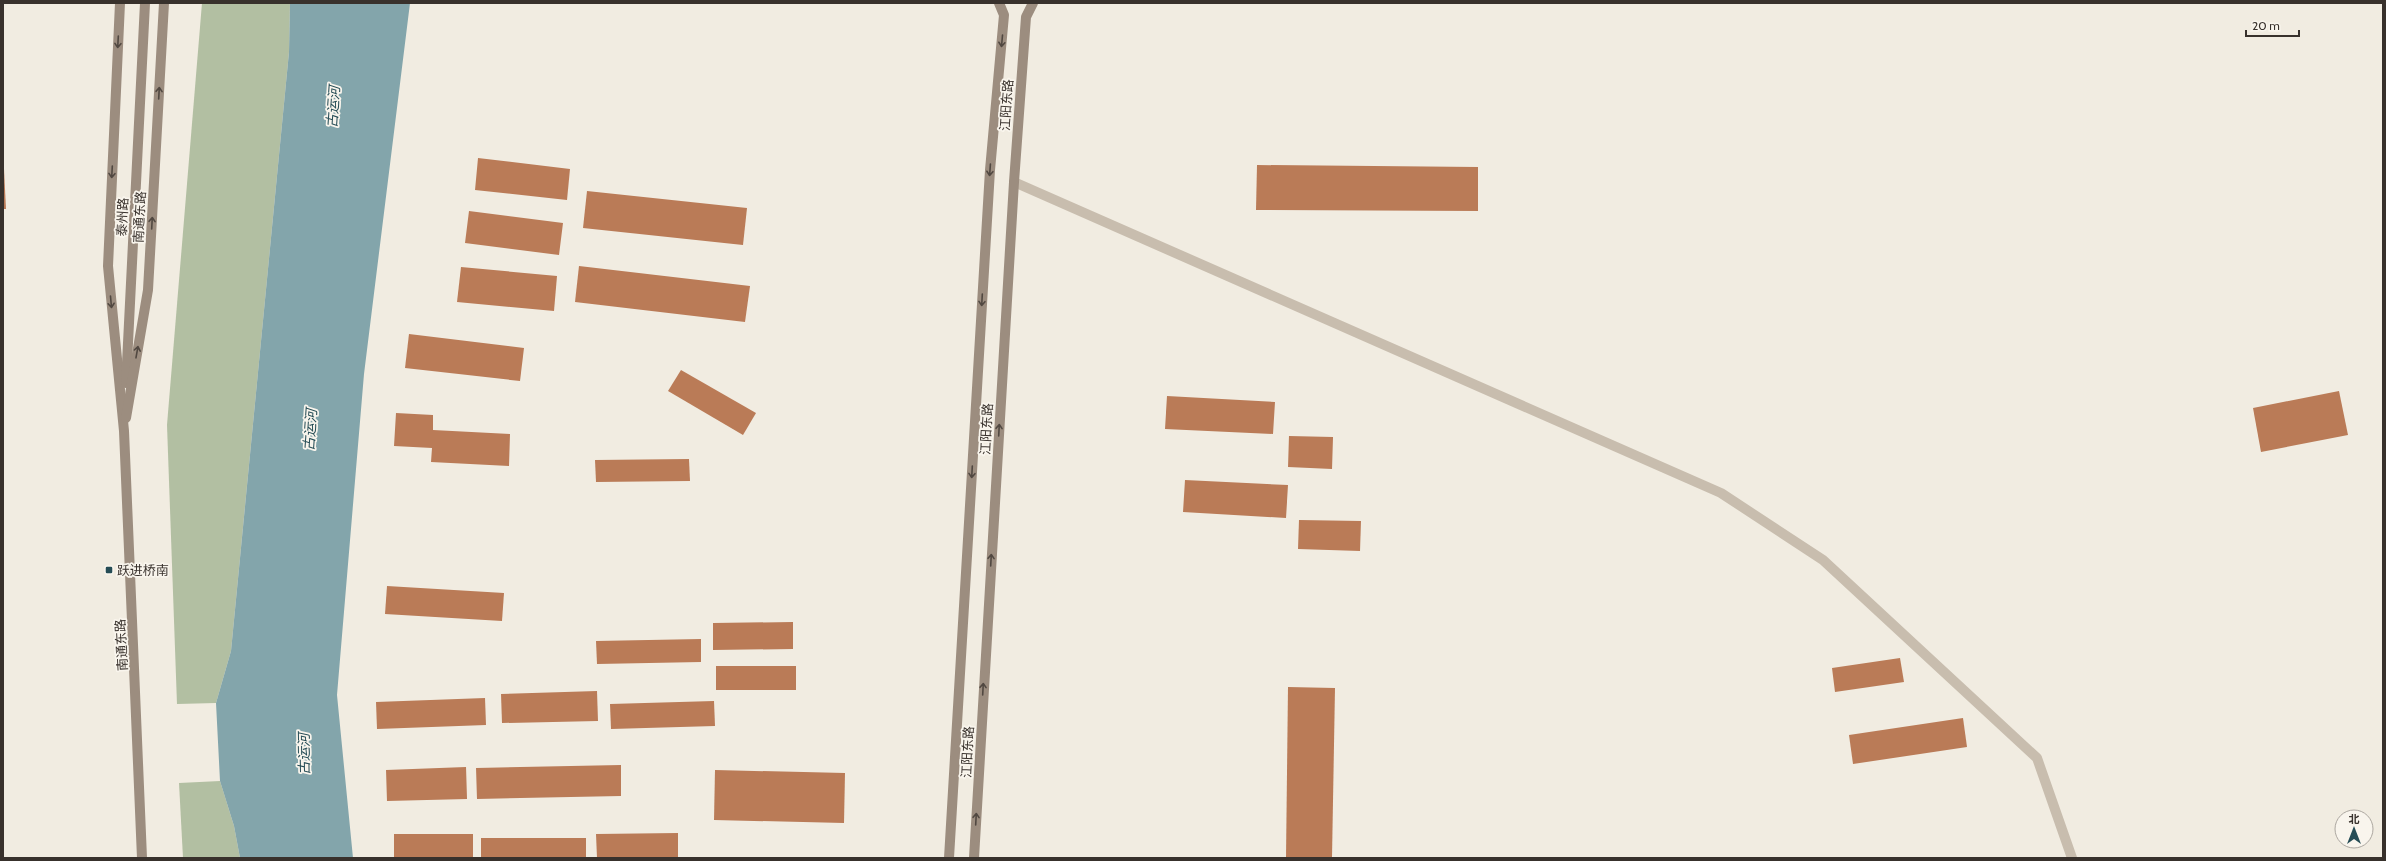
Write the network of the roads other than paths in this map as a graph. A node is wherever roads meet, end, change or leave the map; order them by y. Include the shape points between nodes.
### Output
1 (120, 3) edge
2 (145, 3) edge
3 (164, 3) edge
4 (998, 3) edge
5 (1033, 3) edge
6 (1014, 182) junction
7 (124, 432) junction
8 (142, 858) edge
9 (949, 858) edge
10 (974, 858) edge
11 (2072, 858) edge

1 -> 7 main road, 南通东路 via 108,266
2 - 7 main road, 泰州路
7 -> 3 main road, 南通东路 via 148,290
4 -> 9 main road, 江阳东路 via 1004,15 990,170
5 - 6 main road, 江阳东路 via 1026,17
10 -> 6 main road, 江阳东路
6 - 11 street via 1721,493 1823,560 2037,758
7 - 8 main road, 南通东路

